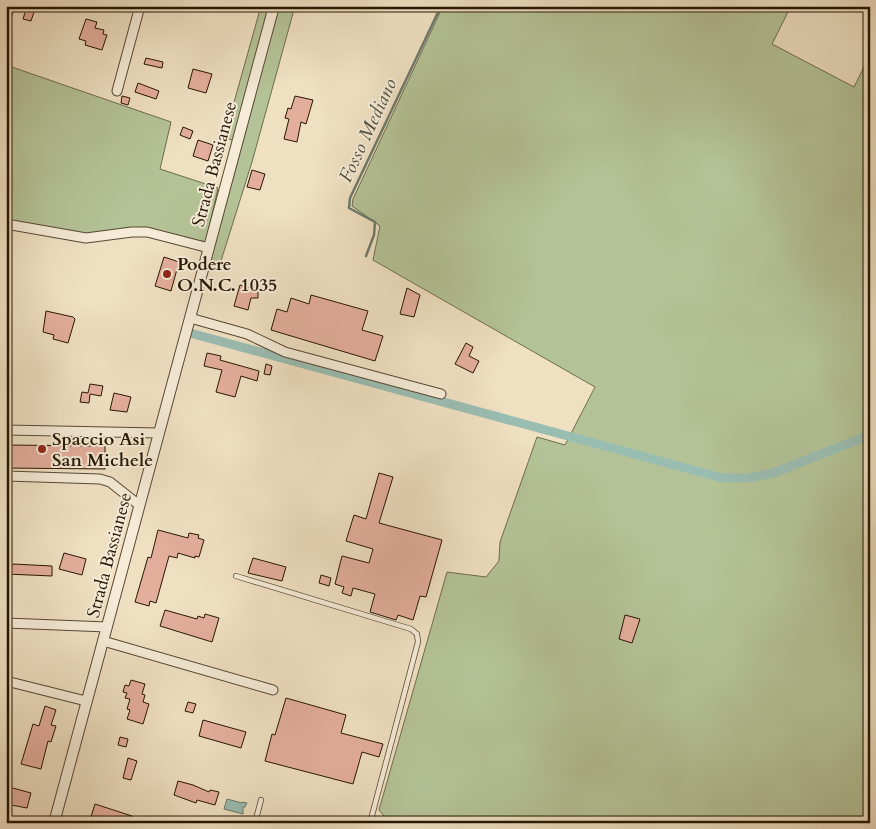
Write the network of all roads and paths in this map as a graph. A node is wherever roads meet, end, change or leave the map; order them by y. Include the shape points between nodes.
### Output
1 (140, 6) edge
2 (274, 6) edge
3 (117, 91) dead end
4 (6, 224) edge
5 (209, 248) junction
6 (190, 318) junction
7 (441, 394) dead end
8 (6, 430) edge
9 (159, 433) junction
10 (6, 476) edge
11 (139, 505) junction
12 (236, 576) dead end
13 (6, 623) edge
14 (107, 627) junction
15 (103, 641) junction
16 (6, 681) edge
17 (273, 690) dead end
18 (86, 701) junction
19 (261, 800) dead end
20 (6, 818) edge
21 (17, 823) edge
22 (54, 823) edge
23 (255, 823) edge
24 (370, 823) edge

1 - 3 street
2 - 5 street, Strada Bassianese
4 - 5 street via 86,238 150,233
5 - 6 street, Strada Bassianese
6 - 7 street via 247,334 285,352
6 - 9 street, Strada Bassianese
8 - 9 street
9 - 11 street, Strada Bassianese
10 - 11 street via 100,479 110,482
11 - 14 street, Strada Bassianese
12 - 24 lane via 411,629 417,634 418,642
13 - 14 street
14 - 15 street, Strada Bassianese
15 - 17 street
15 - 18 street, Strada Bassianese
16 - 18 street
18 - 22 street, Strada Bassianese
19 - 23 lane
20 - 21 lane

